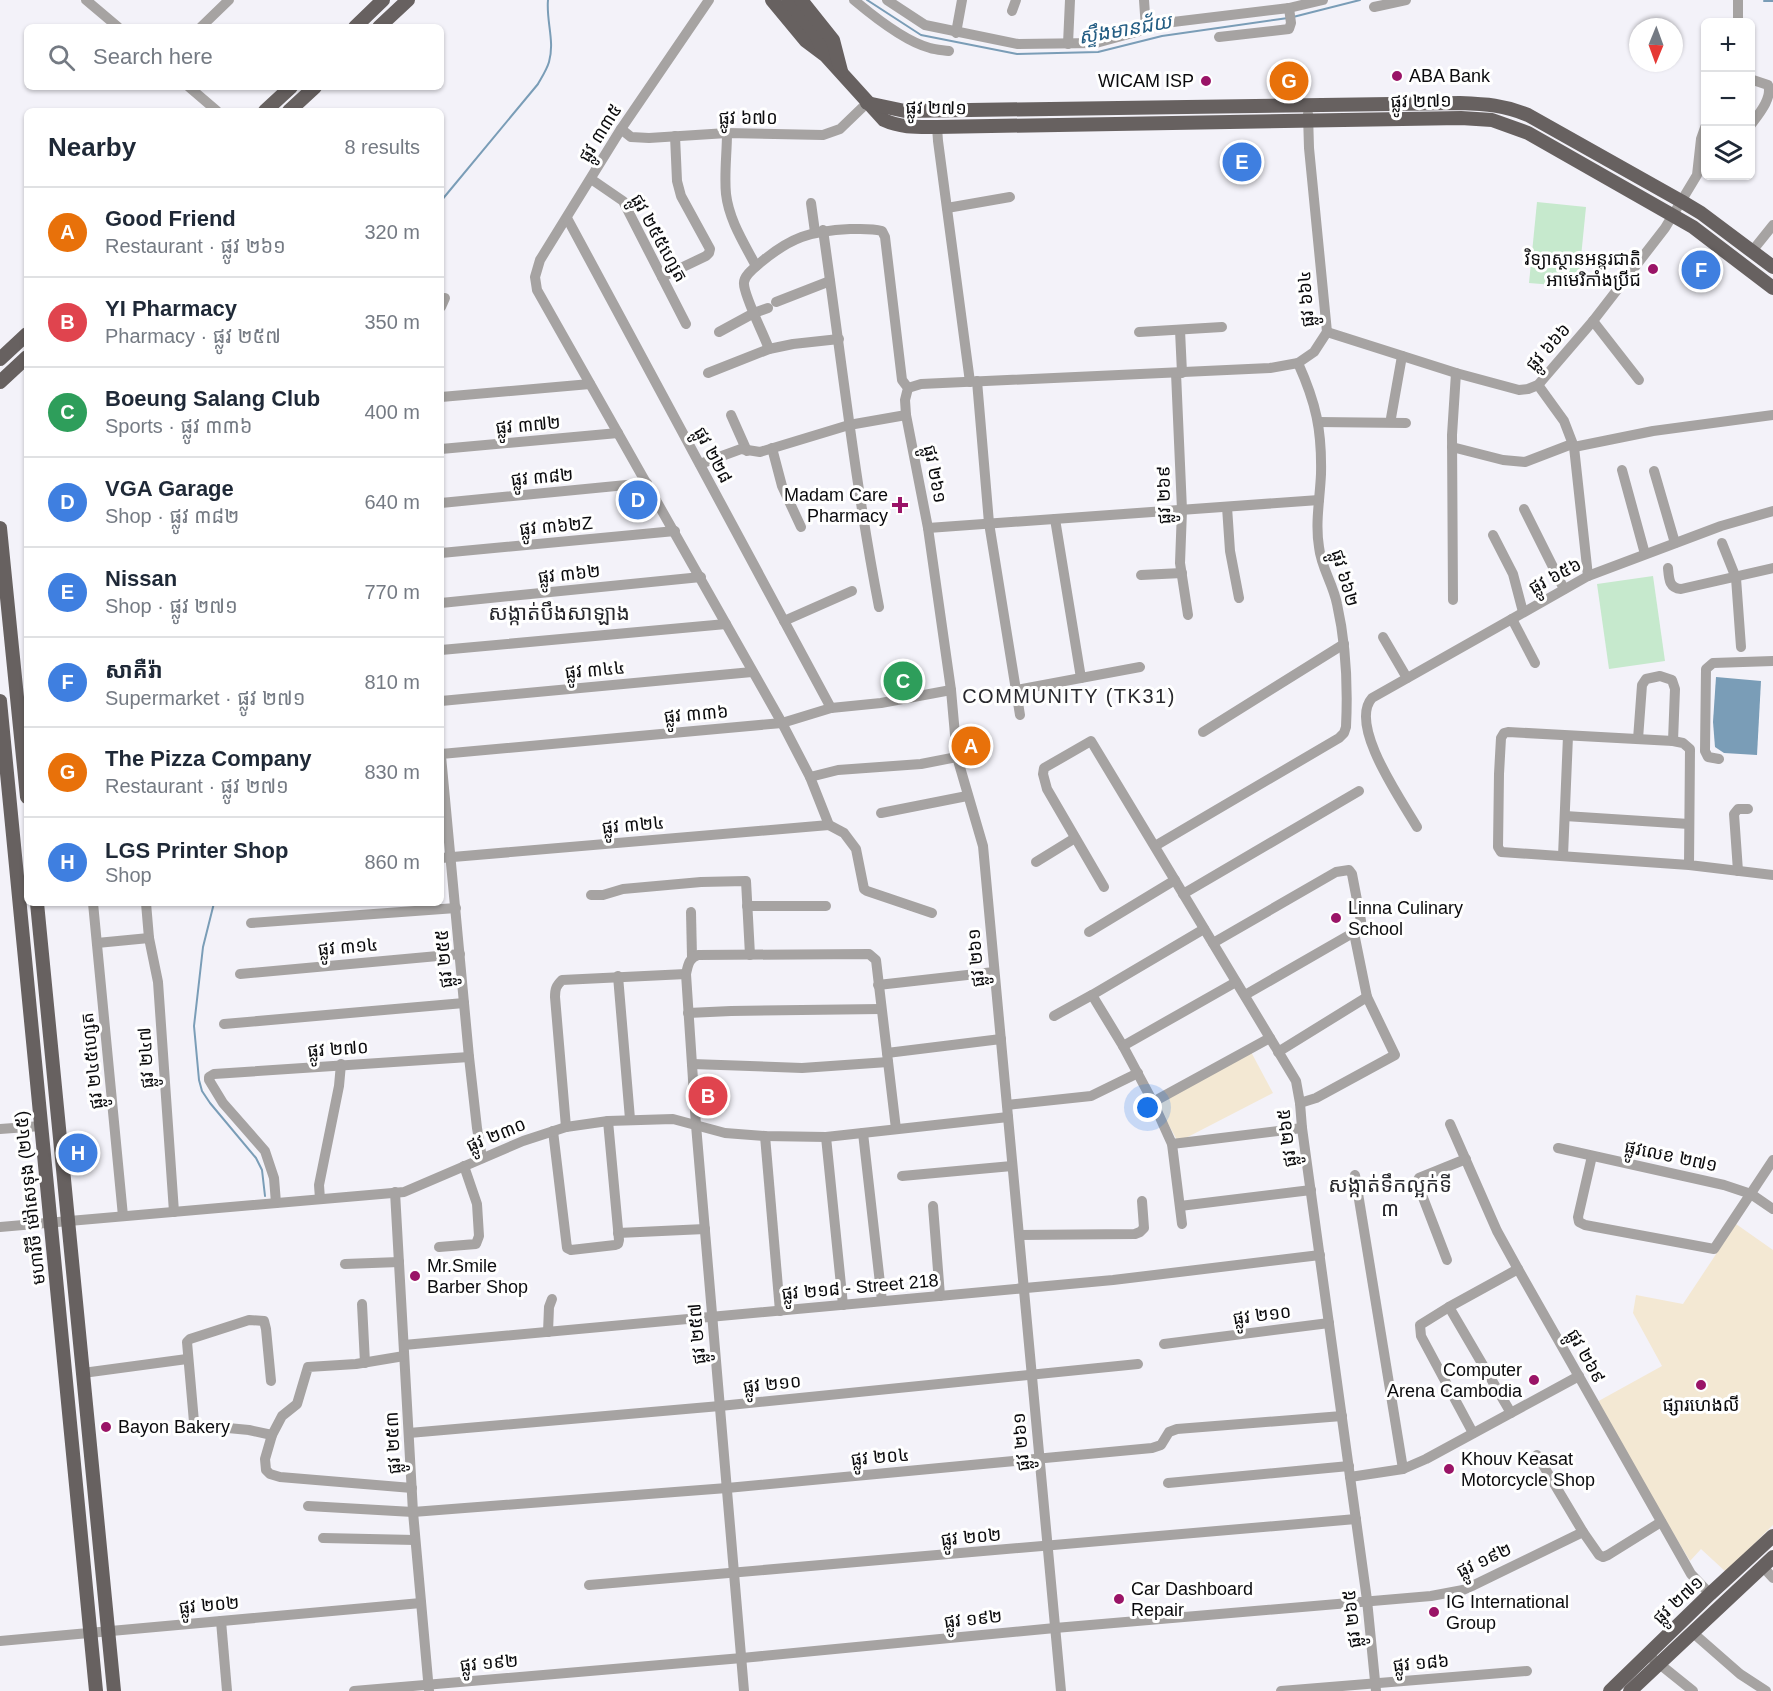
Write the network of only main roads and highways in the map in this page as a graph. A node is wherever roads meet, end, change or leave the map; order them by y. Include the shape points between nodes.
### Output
1 (383, 0) edge
2 (408, 0) edge
3 (772, 0) edge
4 (788, 0) edge
5 (801, 0) edge
6 (358, 24) edge
7 (382, 24) edge
8 (826, 56) junction
9 (843, 75) junction
10 (288, 90) edge
11 (312, 90) edge
12 (867, 103) junction
13 (268, 108) edge
14 (292, 108) edge
15 (1773, 267) edge
16 (1773, 288) edge
17 (24, 337) edge
18 (0, 359) edge
19 (24, 360) edge
20 (0, 382) edge
21 (0, 528) edge
22 (0, 701) edge
23 (24, 761) edge
24 (6, 823) edge
25 (37, 906) edge
26 (1773, 1536) edge
27 (1773, 1557) edge
28 (96, 1691) edge
29 (114, 1691) edge
30 (1610, 1691) edge
31 (1630, 1691) edge

1 - 6 main road
2 - 7 main road
3 - 8 main road via 806,41
4 - 8 main road via 815,33
5 - 9 main road via 833,40
8 - 9 main road
9 - 12 main road
10 - 13 main road
11 - 14 main road
12 - 15 main road, ផ្លូវ ២៧១ via 905,111 1494,104 1528,115 1681,201
12 - 16 main road, ផ្លូវ ២៧១ via 884,120 905,127 1492,120 1545,142 1693,227
17 - 18 main road
19 - 20 main road
21 - 23 main road
22 - 24 main road, មហាវិថី ម៉ៅសេទុង (២៤៥) via 9,791
24 - 28 main road, មហាវិថី ម៉ៅសេទុង (២៤៥) via 51,1222
25 - 29 main road, មហាវិថី ម៉ៅសេទុង (២៤៥)
26 - 30 main road, ផ្លូវ ២៧១
27 - 31 main road, ផ្លូវ ២៧១

